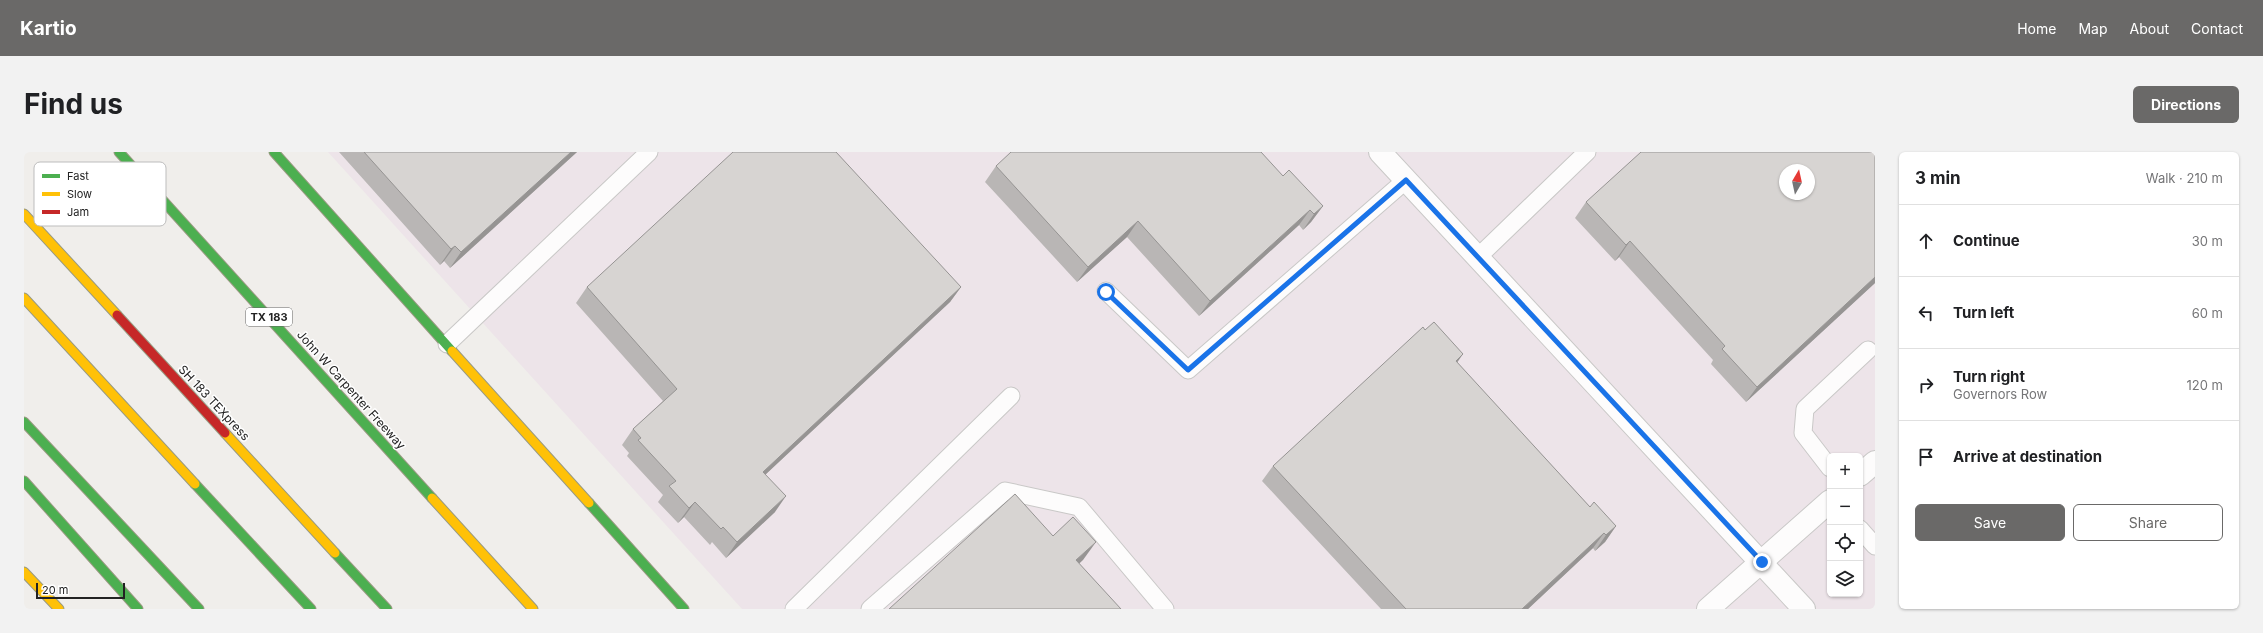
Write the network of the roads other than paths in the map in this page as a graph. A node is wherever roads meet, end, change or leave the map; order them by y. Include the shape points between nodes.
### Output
1 (119, 152) edge
2 (274, 152) edge
3 (649, 152) edge
4 (1380, 152) edge
5 (1587, 152) edge
6 (128, 162) edge
7 (1406, 180) junction
8 (166, 204) edge
9 (24, 214) edge
10 (34, 225) edge
11 (35, 226) edge
12 (1478, 257) junction
13 (1106, 292) dead end
14 (24, 298) edge
15 (447, 344) junction
16 (1873, 350) edge
17 (1011, 396) dead end
18 (24, 422) edge
19 (1875, 462) edge
20 (1827, 464) edge
21 (1863, 472) edge
22 (24, 481) edge
23 (418, 481) junction
24 (1827, 504) edge
25 (1762, 562) junction
26 (24, 572) edge
27 (516, 576) dead end
28 (59, 609) edge
29 (138, 609) edge
30 (199, 609) edge
31 (310, 609) edge
32 (387, 609) edge
33 (533, 609) edge
34 (684, 609) edge
35 (794, 609) edge
36 (870, 609) edge
37 (1165, 609) edge
38 (1708, 609) edge
39 (1804, 609) edge

1 - 6 main road, John W Carpenter Freeway / TX 183
2 - 15 main road
3 - 15 lane
4 - 7 street
5 - 12 lane
7 - 12 street
7 - 13 lane via 1188,370
8 - 23 main road, John W Carpenter Freeway / TX 183
9 - 10 main road, SH 183 TEXpress
11 - 32 main road, SH 183 TEXpress
12 - 25 street
14 - 31 main road
15 - 34 main road
16 - 20 lane via 1805,409 1803,433
17 - 35 lane
18 - 30 main road
19 - 21 street
22 - 29 main road
23 - 27 main road
23 - 33 main road, John W Carpenter Freeway / TX 183
24 - 25 street
25 - 38 street
25 - 39 street
26 - 28 main road
36 - 37 lane via 1005,491 1079,507

